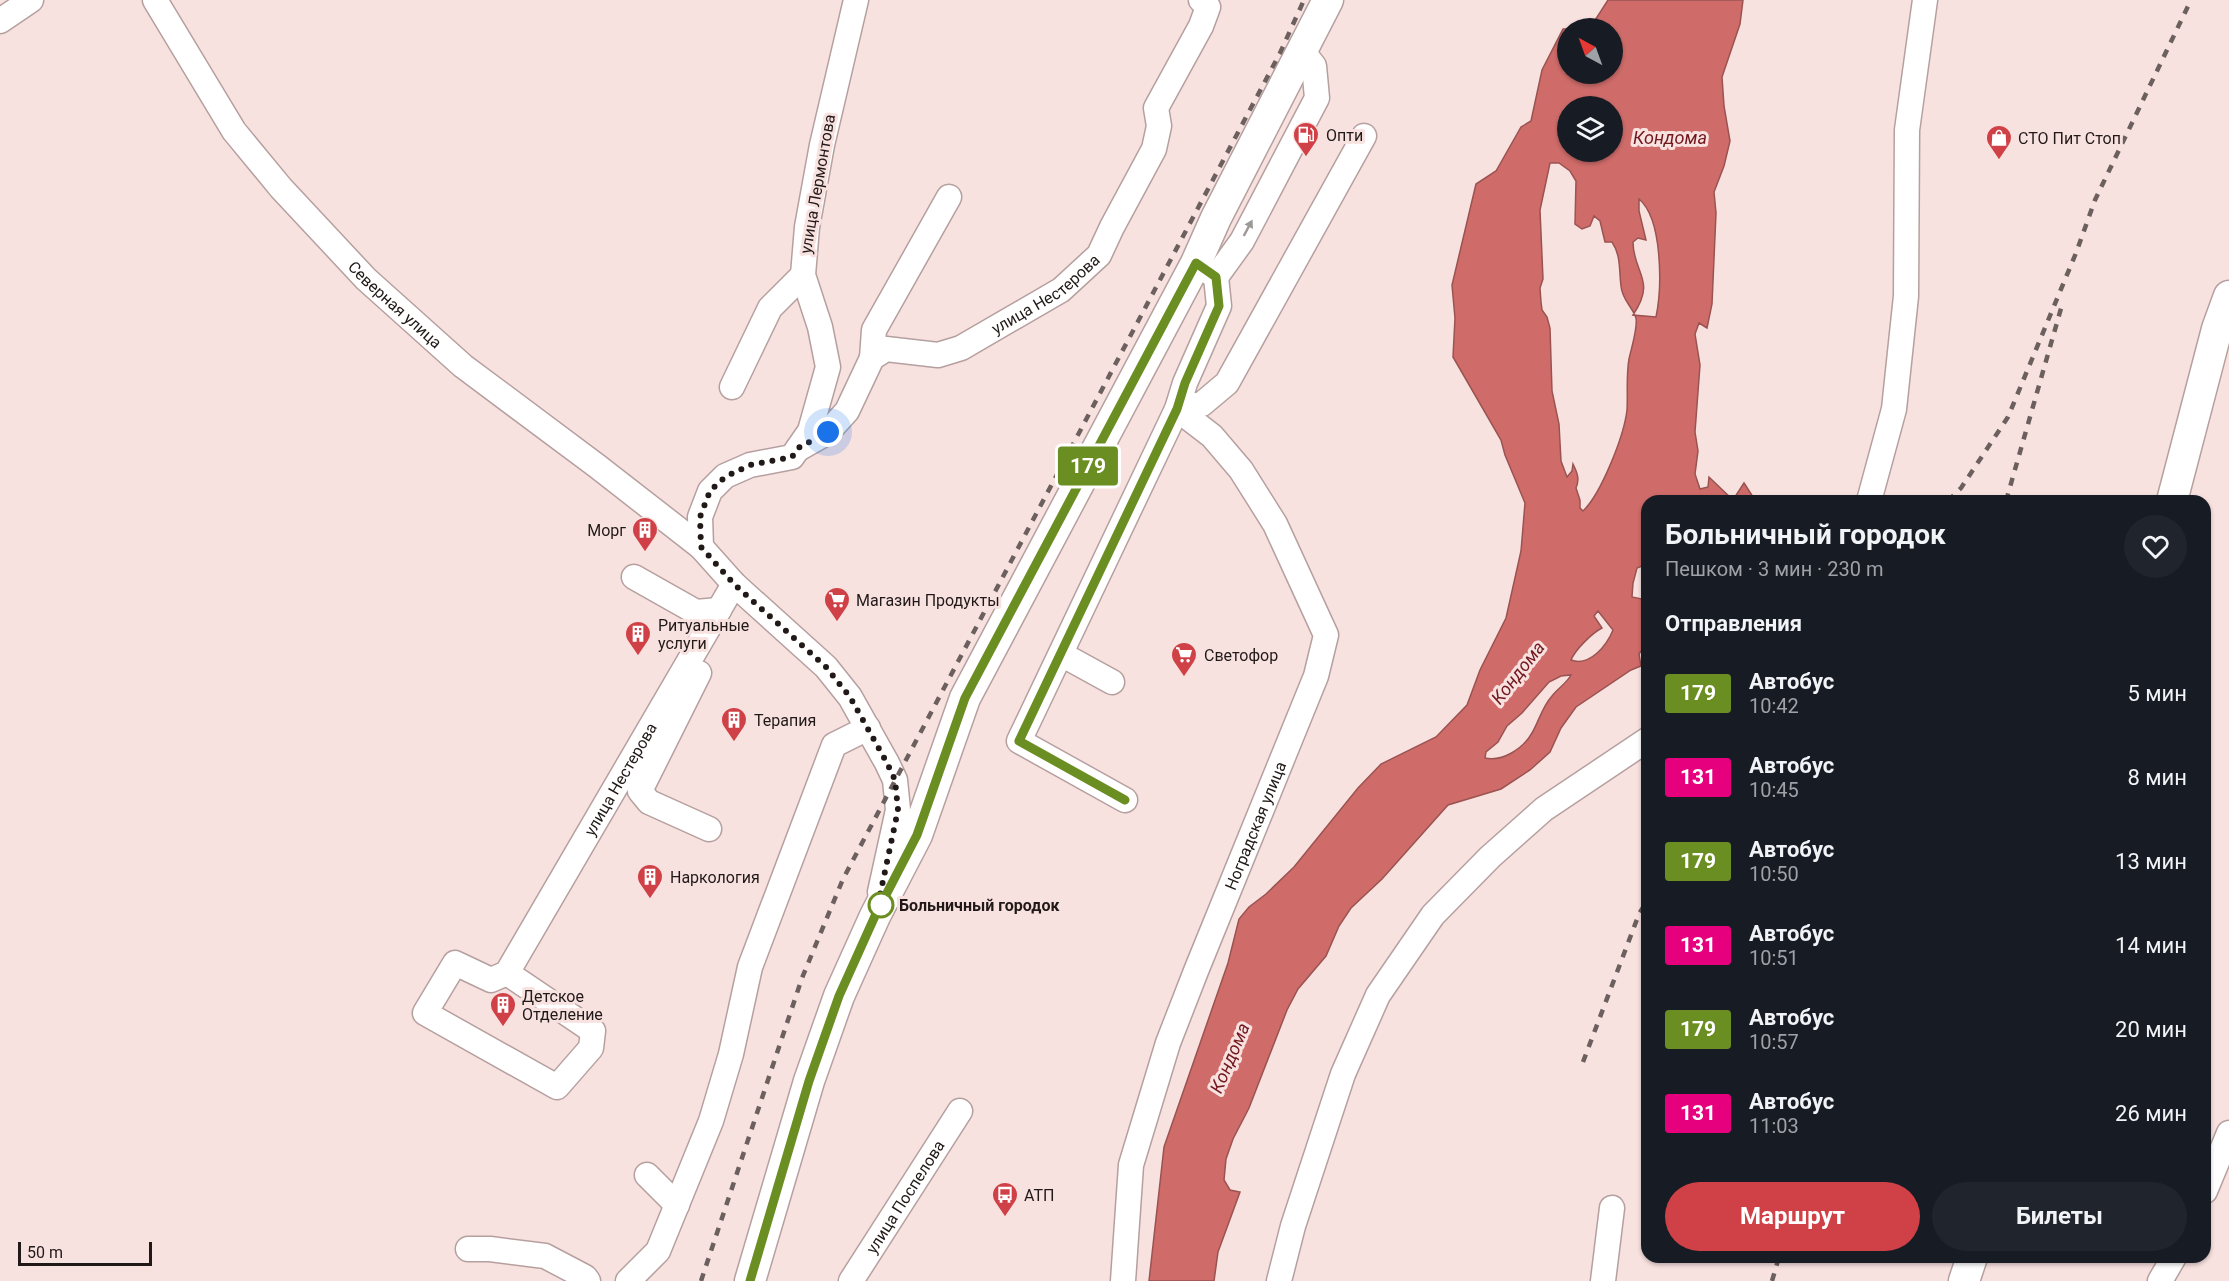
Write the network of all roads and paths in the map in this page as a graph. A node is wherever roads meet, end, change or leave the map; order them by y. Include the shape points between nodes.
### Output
1 (31, 0) edge
2 (155, 0) edge
3 (856, 0) edge
4 (1201, 0) edge
5 (1328, 0) edge
6 (1925, 0) edge
7 (0, 21) edge
8 (1364, 136) dead end
9 (949, 197) dead end
10 (1206, 270) junction
11 (803, 275) junction
12 (2229, 296) edge
13 (872, 358) junction
14 (732, 387) dead end
15 (1177, 409) junction
16 (798, 448) junction
17 (1871, 495) edge
18 (2174, 495) edge
19 (701, 547) junction
20 (634, 578) dead end
21 (734, 584) junction
22 (714, 619) junction
23 (1060, 654) junction
24 (1112, 682) dead end
25 (868, 728) junction
26 (1641, 744) edge
27 (1125, 800) dead end
28 (709, 830) dead end
29 (875, 916) junction
30 (499, 977) junction
31 (960, 1111) dead end
32 (2229, 1133) edge
33 (2224, 1157) edge
34 (647, 1174) dead end
35 (2211, 1180) edge
36 (677, 1205) junction
37 (1612, 1208) dead end
38 (468, 1249) dead end
39 (1970, 1263) edge
40 (2170, 1263) edge
41 (588, 1281) edge
42 (628, 1281) edge
43 (750, 1281) edge
44 (851, 1281) edge
45 (1123, 1281) edge
46 (1279, 1281) edge
47 (1603, 1281) edge
48 (1964, 1281) edge
49 (2160, 1281) edge

1 - 7 street
2 - 19 street, Северная улица via 234,131 366,279 463,366
3 - 11 street, улица Лермонтова via 822,145
4 - 13 street, улица Нестерова via 1208,7 1201,26 1156,108 1159,126 1154,149 1099,255 1061,290 961,348 938,356 886,348
5 - 10 main road via 1216,218
6 - 17 street via 1907,130 1906,296 1894,409
8 - 15 street via 1227,383 1202,404
9 - 13 street via 874,330
10 - 15 street via 1219,306
10 - 29 main road via 965,698 917,835
11 - 14 street via 770,308
11 - 16 street, улица Лермонтова via 828,367 810,430
12 - 18 main road
13 - 16 street via 847,411 828,432
15 - 23 street
15 - 45 street, Ноградская улица via 1212,436 1241,470 1275,524 1326,635 1316,676 1168,1043 1131,1165
16 - 19 street via 792,457 750,465 725,477 710,491 700,517
19 - 21 street
20 - 22 street
21 - 22 street, улица Нестерова
21 - 25 street via 826,667
22 - 28 street via 707,657 640,791 649,802
22 - 30 street, улица Нестерова
23 - 24 street
23 - 27 street via 1019,741
25 - 29 street via 895,780 898,810
25 - 36 street via 834,745 823,771 750,967 731,1054
26 - 46 street via 1544,809 1490,857 1433,915 1384,986 1343,1074
29 - 43 main road via 839,996 809,1081
30 - 30 street via 455,963 425,1013 557,1087 591,1048 592,1031
31 - 44 street, улица Поспелова
32 - 33 street
33 - 35 street
34 - 36 street
36 - 42 street via 658,1251
37 - 47 street
38 - 41 street via 545,1256
39 - 48 main road
40 - 49 street

